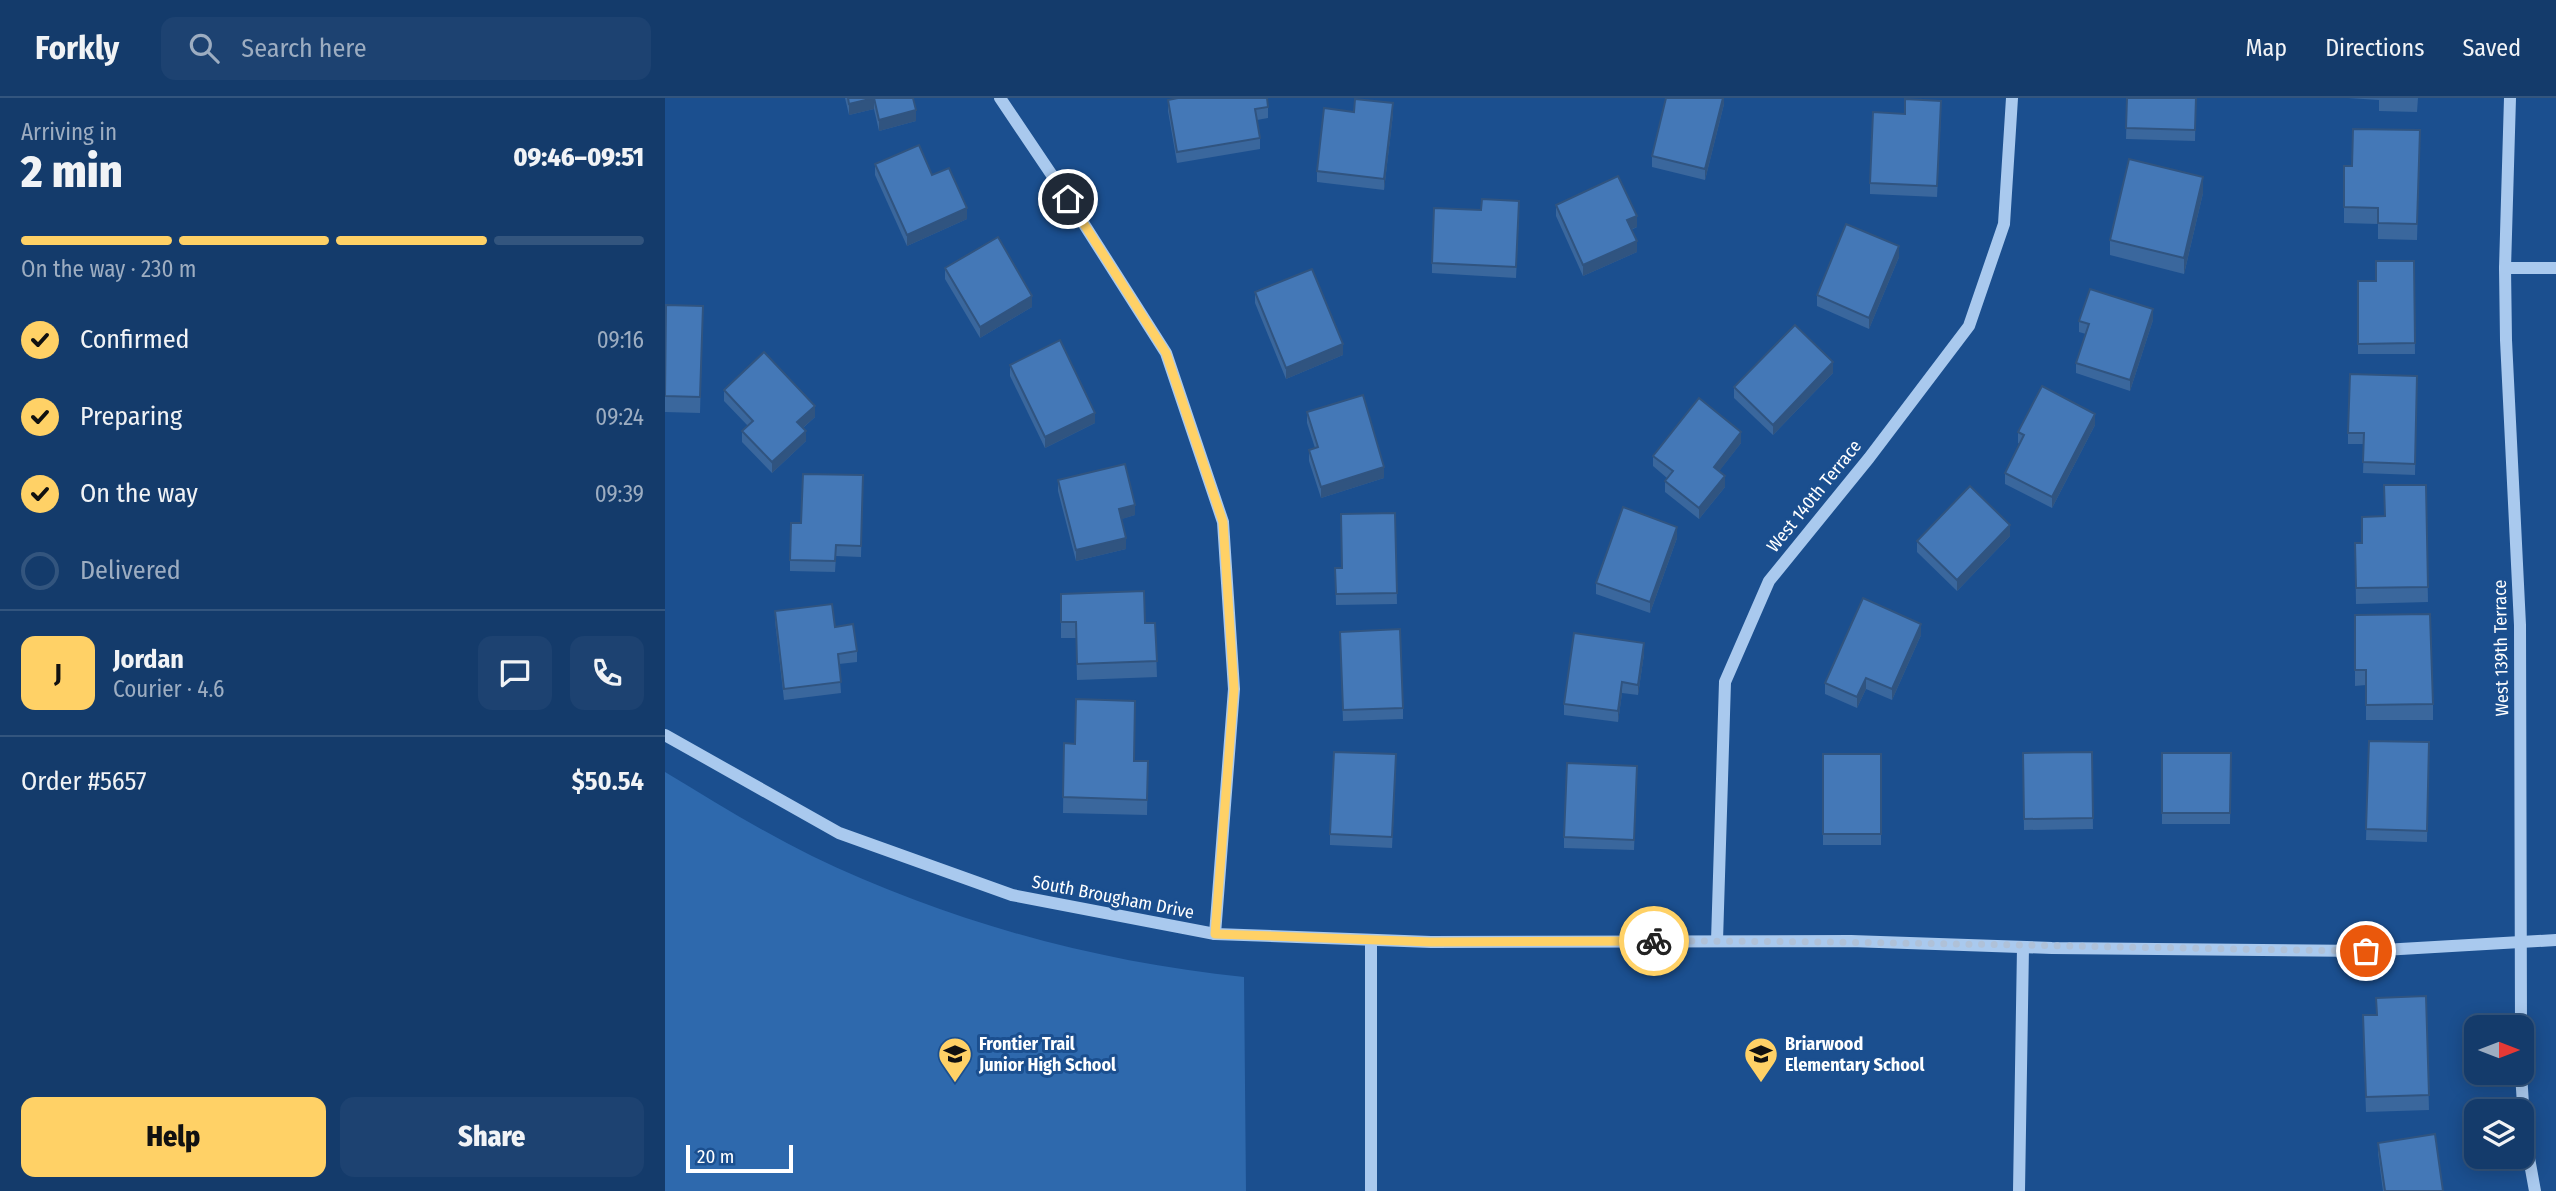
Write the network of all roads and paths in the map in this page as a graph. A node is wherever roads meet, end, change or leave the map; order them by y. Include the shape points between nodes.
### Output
1 (1000, 98) edge
2 (2012, 98) edge
3 (2510, 98) edge
4 (2505, 268) junction
5 (2556, 268) edge
6 (665, 735) edge
7 (1215, 934) junction
8 (1371, 940) junction
9 (2556, 940) edge
10 (1717, 941) junction
11 (2520, 942) junction
12 (2022, 947) junction
13 (2521, 1015) edge
14 (2522, 1085) edge
15 (1371, 1191) edge
16 (2019, 1191) edge
17 (2535, 1191) edge

1 - 7 street via 1166,353 1223,522 1234,689
2 - 10 street, West 140th Terrace via 2004,225 1969,326 1769,581 1725,682
3 - 4 street, West 139th Terrace
4 - 5 street
4 - 11 street, West 139th Terrace via 2520,625
6 - 7 street, South Brougham Drive via 839,833 1012,895
7 - 8 street, South Brougham Drive
8 - 10 street, South Brougham Drive
8 - 15 street
9 - 11 street, South Brougham Drive
10 - 12 street, South Brougham Drive
11 - 12 street, South Brougham Drive via 2366,951
11 - 13 street, West 139th Terrace
12 - 16 street
14 - 17 street

